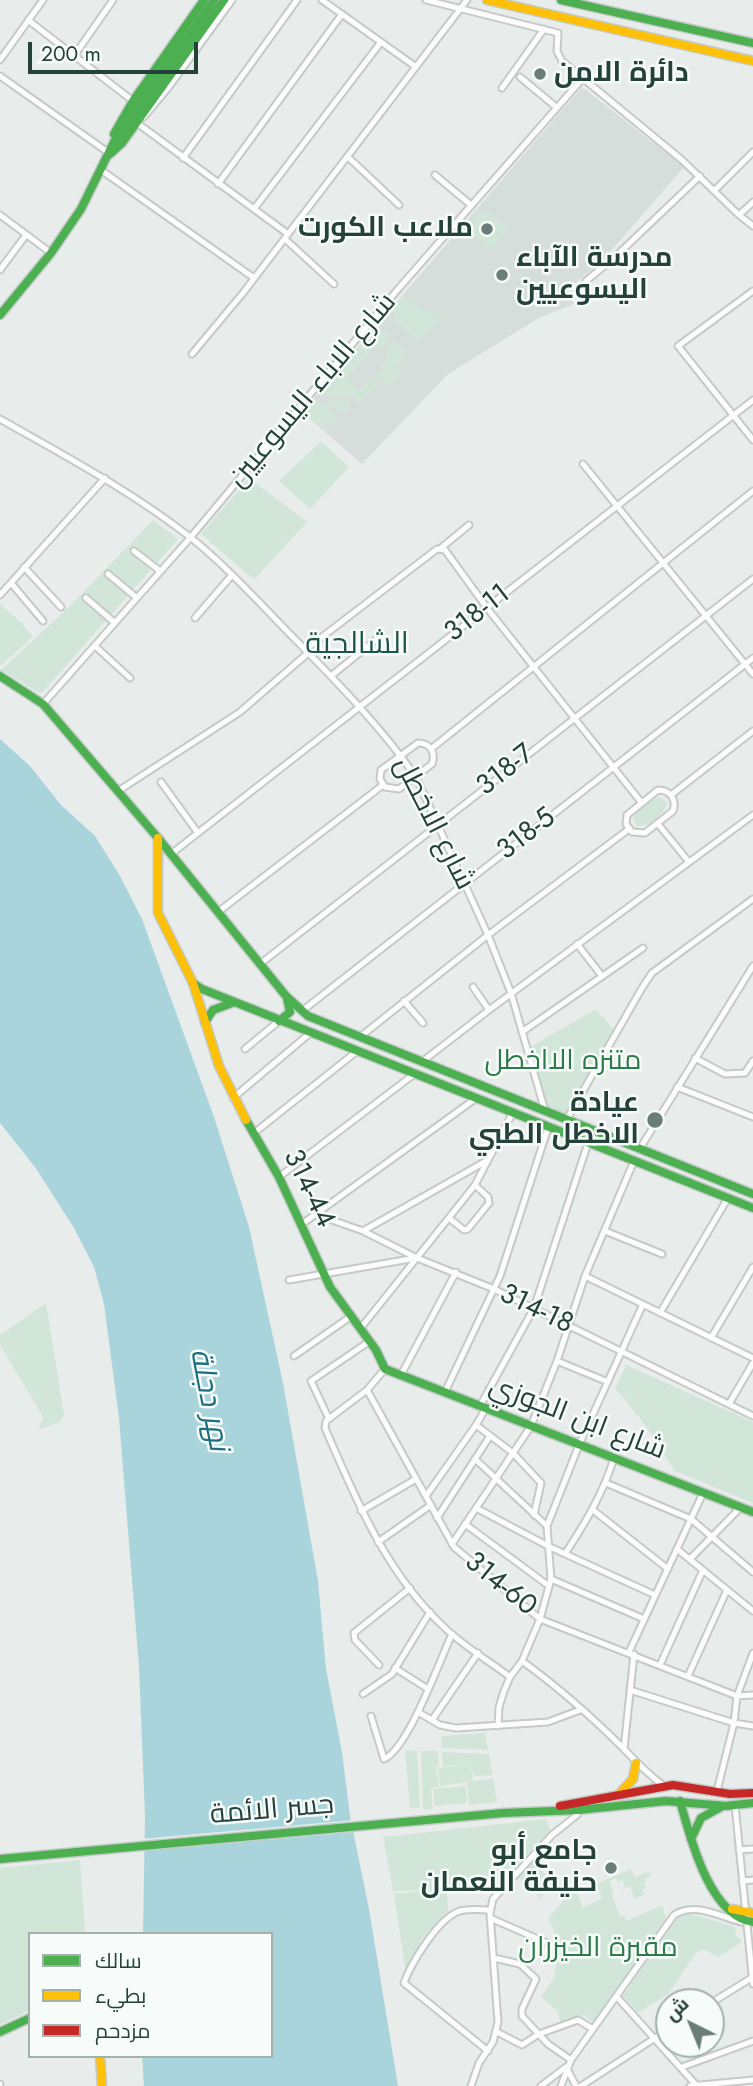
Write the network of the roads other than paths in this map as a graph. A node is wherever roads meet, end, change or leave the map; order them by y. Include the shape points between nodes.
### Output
1 (43, 0) edge
2 (113, 0) edge
3 (204, 0) edge
4 (214, 0) edge
5 (224, 0) edge
6 (232, 0) edge
7 (298, 0) edge
8 (322, 0) edge
9 (426, 0) edge
10 (467, 0) edge
11 (487, 0) edge
12 (561, 0) edge
13 (461, 8) junction
14 (342, 14) junction
15 (28, 20) junction
16 (544, 29) junction
17 (381, 42) junction
18 (753, 43) edge
19 (186, 46) junction
20 (74, 56) junction
21 (0, 60) edge
22 (753, 61) edge
23 (416, 67) junction
24 (0, 76) edge
25 (520, 77) dead end
26 (583, 78) junction
27 (502, 88) dead end
28 (133, 101) junction
29 (556, 107) junction
30 (136, 124) junction
31 (111, 150) junction
32 (753, 152) edge
33 (348, 157) junction
34 (183, 158) junction
35 (101, 170) junction
36 (435, 175) dead end
37 (700, 176) junction
38 (218, 184) junction
39 (715, 190) junction
40 (753, 202) edge
41 (399, 205) dead end
42 (471, 205) junction
43 (254, 209) junction
44 (0, 215) edge
45 (739, 215) junction
46 (753, 226) edge
47 (26, 234) junction
48 (286, 237) junction
49 (51, 253) junction
50 (0, 270) edge
51 (254, 278) junction
52 (586, 281) dead end
53 (334, 284) dead end
54 (753, 291) edge
55 (0, 315) edge
56 (192, 354) dead end
57 (753, 400) edge
58 (734, 416) junction
59 (0, 419) edge
60 (753, 440) edge
61 (583, 464) dead end
62 (105, 478) junction
63 (753, 491) edge
64 (618, 506) junction
65 (469, 525) dead end
66 (190, 538) junction
67 (441, 548) junction
68 (134, 551) dead end
69 (663, 563) junction
70 (24, 567) junction
71 (160, 571) junction
72 (108, 574) dead end
73 (232, 575) junction
74 (753, 579) edge
75 (11, 583) junction
76 (0, 595) edge
77 (86, 598) dead end
78 (136, 598) junction
79 (61, 607) dead end
80 (487, 608) junction
81 (706, 615) junction
82 (195, 618) dead end
83 (43, 621) dead end
84 (115, 623) junction
85 (378, 638) dead end
86 (94, 646) junction
87 (307, 651) junction
88 (753, 658) edge
89 (745, 664) junction
90 (533, 667) junction
91 (753, 674) edge
92 (0, 676) edge
93 (331, 676) junction
94 (130, 678) dead end
95 (43, 704) junction
96 (360, 706) junction
97 (574, 718) junction
98 (753, 731) edge
99 (431, 748) junction
100 (400, 754) junction
101 (614, 768) junction
102 (416, 777) junction
103 (161, 782) dead end
104 (383, 785) junction
105 (118, 791) junction
106 (671, 795) junction
107 (641, 802) junction
108 (753, 815) edge
109 (438, 824) junction
110 (658, 824) junction
111 (629, 830) junction
112 (198, 833) junction
113 (158, 838) junction
114 (173, 857) junction
115 (688, 862) junction
116 (160, 867) junction
117 (464, 884) junction
118 (753, 899) edge
119 (218, 912) junction
120 (488, 935) junction
121 (577, 944) junction
122 (643, 948) dead end
123 (260, 964) junction
124 (753, 966) edge
125 (602, 976) junction
126 (192, 983) junction
127 (473, 988) dead end
128 (511, 993) junction
129 (286, 996) junction
130 (404, 1001) junction
131 (234, 1003) junction
132 (489, 1010) junction
133 (302, 1011) junction
134 (279, 1021) junction
135 (205, 1022) junction
136 (423, 1023) dead end
137 (296, 1028) junction
138 (522, 1032) junction
139 (309, 1034) junction
140 (360, 1037) junction
141 (245, 1049) dead end
142 (356, 1052) junction
143 (695, 1058) junction
144 (423, 1061) junction
145 (753, 1061) edge
146 (413, 1075) junction
147 (677, 1087) junction
148 (233, 1098) junction
149 (475, 1099) junction
150 (545, 1111) junction
151 (512, 1114) junction
152 (753, 1116) edge
153 (567, 1119) junction
154 (548, 1128) junction
155 (254, 1133) junction
156 (588, 1143) junction
157 (639, 1150) junction
158 (488, 1160) junction
159 (634, 1161) junction
160 (279, 1177) junction
161 (475, 1185) junction
162 (753, 1194) edge
163 (728, 1198) junction
164 (753, 1208) edge
165 (315, 1214) junction
166 (449, 1218) junction
167 (302, 1224) junction
168 (363, 1231) junction
169 (605, 1231) junction
170 (662, 1254) dead end
171 (417, 1258) junction
172 (753, 1267) edge
173 (456, 1272) junction
174 (323, 1274) junction
175 (585, 1276) junction
176 (289, 1280) dead end
177 (494, 1289) junction
178 (643, 1304) junction
179 (534, 1308) junction
180 (660, 1313) junction
181 (350, 1317) junction
182 (569, 1325) junction
183 (360, 1329) junction
184 (711, 1338) junction
185 (370, 1342) junction
186 (621, 1351) junction
187 (294, 1356) dead end
188 (558, 1361) junction
189 (753, 1361) edge
190 (385, 1369) junction
191 (401, 1375) junction
192 (608, 1382) junction
193 (367, 1390) junction
194 (445, 1392) junction
195 (729, 1404) junction
196 (483, 1407) junction
197 (753, 1416) edge
198 (329, 1419) junction
199 (476, 1425) junction
200 (531, 1426) junction
201 (490, 1436) junction
202 (579, 1445) junction
203 (513, 1453) junction
204 (614, 1458) junction
205 (475, 1459) junction
206 (416, 1479) junction
207 (495, 1479) junction
208 (606, 1483) junction
209 (703, 1493) junction
210 (426, 1496) junction
211 (431, 1505) junction
212 (741, 1507) junction
213 (476, 1508) junction
214 (593, 1510) junction
215 (361, 1511) junction
216 (753, 1512) edge
217 (534, 1515) junction
218 (438, 1518) junction
219 (691, 1519) junction
220 (465, 1524) junction
221 (547, 1526) junction
222 (712, 1536) junction
223 (378, 1542) junction
224 (452, 1544) junction
225 (550, 1547) junction
226 (677, 1549) junction
227 (565, 1554) junction
228 (690, 1559) junction
229 (668, 1569) junction
230 (703, 1570) junction
231 (753, 1572) edge
232 (551, 1579) junction
233 (549, 1586) junction
234 (410, 1588) junction
235 (727, 1590) junction
236 (655, 1595) junction
237 (753, 1611) edge
238 (430, 1612) junction
239 (540, 1619) junction
240 (645, 1619) junction
241 (452, 1634) junction
242 (478, 1653) junction
243 (631, 1653) junction
244 (753, 1653) edge
245 (522, 1661) junction
246 (379, 1665) dead end
247 (660, 1665) junction
248 (396, 1668) junction
249 (688, 1676) junction
250 (510, 1677) junction
251 (428, 1689) junction
252 (630, 1690) junction
253 (363, 1694) dead end
254 (753, 1695) edge
255 (737, 1696) junction
256 (580, 1710) junction
257 (418, 1712) junction
258 (371, 1716) dead end
259 (432, 1720) junction
260 (734, 1723) junction
261 (498, 1726) junction
262 (753, 1726) edge
263 (624, 1749) junction
264 (636, 1763) junction
265 (681, 1785) junction
266 (664, 1786) junction
267 (717, 1791) junction
268 (753, 1793) edge
269 (614, 1798) junction
270 (666, 1801) junction
271 (680, 1801) junction
272 (753, 1803) edge
273 (730, 1805) junction
274 (547, 1810) junction
275 (578, 1810) junction
276 (691, 1839) junction
277 (753, 1849) edge
278 (739, 1850) junction
279 (0, 1859) edge
280 (753, 1880) edge
281 (743, 1881) junction
282 (490, 1910) junction
283 (750, 1917) edge
284 (490, 1918) junction
285 (554, 1946) dead end
286 (494, 1958) junction
287 (753, 1977) edge
288 (753, 1984) edge
289 (725, 1994) edge
290 (617, 1997) junction
291 (28, 2019) edge
292 (593, 2029) junction
293 (0, 2032) edge
294 (497, 2032) junction
295 (539, 2034) junction
296 (655, 2037) edge
297 (655, 2039) edge
298 (753, 2042) edge
299 (488, 2051) junction
300 (100, 2058) edge
301 (673, 2058) edge
302 (571, 2060) junction
303 (566, 2067) junction
304 (681, 2067) junction
305 (753, 2080) edge
306 (102, 2086) edge
307 (471, 2086) edge
308 (541, 2086) edge
309 (561, 2086) edge
310 (579, 2086) edge
311 (694, 2086) edge

1 - 15 street
2 - 20 street
3 - 28 main road
4 - 19 main road
5 - 19 main road
6 - 30 street via 160,99
7 - 34 street
8 - 14 street
9 - 13 street
10 - 13 street
11 - 22 main road
12 - 18 main road
13 - 16 street
13 - 23 street
14 - 17 street
14 - 38 street
15 - 20 street
15 - 21 street
16 - 26 street via 558,33 559,56
16 - 27 street
17 - 23 street
17 - 43 street
19 - 30 main road
19 - 31 main road
20 - 28 street
23 - 33 street
24 - 31 street
25 - 29 street
26 - 29 street, شارع الاباء اليسوعيين
26 - 37 street
28 - 31 main road via 116,130
29 - 42 street, شارع الاباء اليسوعيين
30 - 31 main road via 117,149
30 - 34 street
31 - 35 main road
32 - 39 street
33 - 41 street
33 - 48 street
34 - 38 street
35 - 49 main road
35 - 51 street
36 - 42 street
37 - 39 street
37 - 52 street
38 - 43 street
39 - 45 street
40 - 45 street
42 - 66 street, شارع الاباء اليسوعيين
43 - 48 street
44 - 47 street
45 - 46 street
47 - 49 street
47 - 50 street
48 - 51 street
48 - 53 street
49 - 55 main road
51 - 56 street
54 - 58 street via 678,346
57 - 58 street, 318-11
58 - 60 street
58 - 64 street, 318-11
59 - 62 street, شارع الاخطل
61 - 64 street
62 - 66 street, شارع الاخطل
62 - 70 street
63 - 69 street
64 - 69 street
64 - 80 street, 318-11
65 - 67 street
66 - 71 street, شارع الاباء اليسوعيين
66 - 73 street, شارع الاخطل
67 - 80 street
67 - 87 street
68 - 71 street
69 - 81 street
69 - 90 street
70 - 75 street
70 - 79 street
71 - 78 street, شارع الاباء اليسوعيين
72 - 78 street
73 - 82 street
73 - 87 street, شارع الاخطل
74 - 81 street, 318-7
75 - 76 street
75 - 83 street
77 - 84 street
78 - 84 street, شارع الاباء اليسوعيين
80 - 90 street
80 - 96 street, 318-11
81 - 89 street
81 - 97 street, 318-7
84 - 86 street, شارع الاباء اليسوعيين
85 - 93 street
86 - 94 street
86 - 95 street, شارع الاباء اليسوعيين
87 - 93 street, شارع الاخطل
87 - 105 street via 240,712
88 - 89 street, 318-5
89 - 91 street
89 - 101 street, 318-5
90 - 97 street
90 - 99 street
92 - 95 main road
93 - 96 street, شارع الاخطل
95 - 105 main road
96 - 100 street, شارع الاخطل
96 - 112 street, 318-11
97 - 101 street
97 - 109 street, 318-7
98 - 106 street
99 - 100 street via 418,743
99 - 102 street via 432,764
100 - 102 street, شارع الاخطل
100 - 104 street via 382,770
101 - 107 street
101 - 117 street, 318-5
102 - 104 street via 399,789
102 - 109 street, شارع الاخطل
103 - 112 street
104 - 119 street
105 - 113 main road
106 - 107 street via 658,790
106 - 110 street via 673,811
107 - 111 street via 627,815
108 - 115 street
109 - 117 street, شارع الاخطل
109 - 123 street, 318-7
110 - 111 street via 640,834
110 - 115 street
111 - 120 street
112 - 114 street, 318-11
113 - 114 main road
113 - 116 main road, 314-44
114 - 116 main road
114 - 119 main road
115 - 121 street
116 - 126 main road, 314-44 via 158,913
117 - 120 street, شارع الاخطل
117 - 133 street, 318-5
118 - 153 street via 653,973
119 - 123 main road
120 - 128 street, شارع الاخطل
120 - 130 street
121 - 125 street
121 - 128 street
122 - 125 street
123 - 129 main road
124 - 143 street
125 - 138 street
126 - 131 main road
126 - 135 main road, 314-44
127 - 132 street
128 - 132 street
128 - 138 street, شارع الاخطل
129 - 133 main road
129 - 134 main road via 290,1012
130 - 136 street
130 - 140 street
131 - 134 main road
131 - 135 main road via 213,1010
132 - 144 street
133 - 137 main road via 295,1019
133 - 140 main road
134 - 137 main road
134 - 141 street
135 - 148 main road, 314-44
137 - 139 main road
138 - 150 street, شارع الاخطل
139 - 142 main road
139 - 148 street
140 - 144 main road
142 - 146 main road
142 - 155 street
143 - 145 street via 725,1074 745,1073
143 - 147 street
144 - 150 main road
146 - 149 main road
146 - 160 street
147 - 152 street
147 - 157 street
148 - 155 main road, 314-44
149 - 151 main road
149 - 165 street
150 - 153 main road
151 - 154 main road
151 - 158 street
153 - 157 main road
154 - 156 main road
154 - 177 street
155 - 160 main road, 314-44
156 - 159 main road
156 - 179 street
157 - 162 main road
158 - 161 street
158 - 168 street
159 - 163 main road
159 - 169 street
160 - 167 main road, 314-44
161 - 166 street
161 - 166 street via 489,1203 468,1229
163 - 164 main road
163 - 180 street
165 - 167 street
165 - 168 street, 314-18
166 - 171 street
167 - 174 main road, 314-44
168 - 171 street, 314-18
169 - 170 street
169 - 175 street
171 - 173 street, 314-18
171 - 174 street
171 - 183 street
172 - 184 street
173 - 177 street, 314-18
173 - 191 street
174 - 176 street
174 - 181 main road, 314-44
175 - 178 street
175 - 182 street
177 - 179 street, 314-18
177 - 194 street
178 - 180 street
178 - 186 street
179 - 182 street, 314-18
179 - 196 street
180 - 184 street
181 - 183 main road, 314-44
181 - 187 street
182 - 186 street, 314-18
182 - 188 street
183 - 185 main road, 314-44
184 - 189 street
185 - 190 main road, 314-44
185 - 198 street via 311,1381
186 - 192 street
186 - 195 street, 314-18
188 - 192 street
188 - 200 street
189 - 195 street
190 - 191 main road, شارع ابن الجوزي
190 - 193 street
191 - 194 main road, شارع ابن الجوزي
192 - 202 street
193 - 198 street
193 - 206 street, 314-60
194 - 196 main road, شارع ابن الجوزي
195 - 197 street, 314-18
196 - 199 street
196 - 200 main road, شارع ابن الجوزي
198 - 215 street via 325,1428
199 - 201 street
199 - 210 street
200 - 202 main road, شارع ابن الجوزي
200 - 203 street
201 - 203 street
201 - 205 street
202 - 204 main road, شارع ابن الجوزي
202 - 221 street
203 - 207 street
203 - 217 street via 541,1483
204 - 208 street
204 - 209 main road, شارع ابن الجوزي
205 - 207 street
205 - 218 street
206 - 210 street, 314-60
206 - 215 street
207 - 213 street
207 - 217 street
208 - 214 street
208 - 219 street
209 - 212 main road, شارع ابن الجوزي
209 - 219 street
210 - 211 street, 314-60
211 - 218 street, 314-60
211 - 223 street
212 - 216 main road, شارع ابن الجوزي
212 - 222 street
213 - 220 street
213 - 225 street
214 - 227 street
214 - 229 street
215 - 223 street
217 - 221 street
218 - 224 street, 314-60
219 - 222 street
219 - 226 street
220 - 224 street
220 - 233 street
221 - 225 street
222 - 228 street
222 - 231 street
223 - 234 street
224 - 239 street, 314-60
225 - 227 street
225 - 232 street
226 - 228 street
226 - 229 street
227 - 236 street
228 - 230 street
229 - 236 street
230 - 235 street
230 - 247 street
232 - 233 street
232 - 240 street
233 - 239 street
234 - 238 street
234 - 246 street via 354,1633 355,1640
235 - 237 street
235 - 249 street
236 - 240 street
238 - 241 street
238 - 248 street
239 - 243 street, 314-60
239 - 245 street
240 - 243 street
241 - 242 street
241 - 251 street
242 - 250 street
242 - 259 street
243 - 247 street, 314-60
243 - 252 street
244 - 255 street
245 - 250 street
245 - 256 street
247 - 249 street, 314-60
248 - 251 street
248 - 253 street
249 - 255 street, 314-60
250 - 261 street via 499,1707
251 - 257 street
252 - 260 street
252 - 263 street
254 - 255 street, 314-60
255 - 260 street
256 - 261 street via 548,1723
256 - 263 street
257 - 258 street via 384,1759
257 - 259 street
259 - 261 street via 456,1728
260 - 262 street
260 - 267 street
263 - 264 street
264 - 266 street
264 - 269 main road via 629,1785
265 - 266 main road
265 - 267 main road
265 - 271 main road
266 - 269 main road
266 - 270 main road
267 - 268 main road
269 - 274 main road
270 - 271 main road
270 - 275 main road
271 - 273 main road
271 - 276 main road
272 - 273 main road
273 - 276 main road via 707,1812
273 - 278 street
274 - 275 main road
274 - 279 main road, جسر الائمة
275 - 282 street via 498,1891
276 - 283 main road via 707,1884 726,1906
277 - 278 street
278 - 281 street
280 - 281 street
281 - 283 street
282 - 284 street
282 - 299 street via 453,1914 426,1942 404,1983
283 - 287 street
283 - 290 street via 694,1909 677,1913
284 - 285 street
284 - 286 street
286 - 294 street
286 - 295 street via 520,1964 536,1979 521,2014
287 - 288 street
287 - 289 street
290 - 292 street
290 - 296 street
291 - 293 main road
292 - 295 street via 578,2020
292 - 302 street
294 - 295 street via 522,2045
294 - 299 street
295 - 302 street
297 - 310 street
298 - 304 street
299 - 307 street
300 - 306 main road
301 - 304 street
302 - 303 street
303 - 308 street
303 - 309 street
303 - 310 street
304 - 311 street
305 - 311 street

